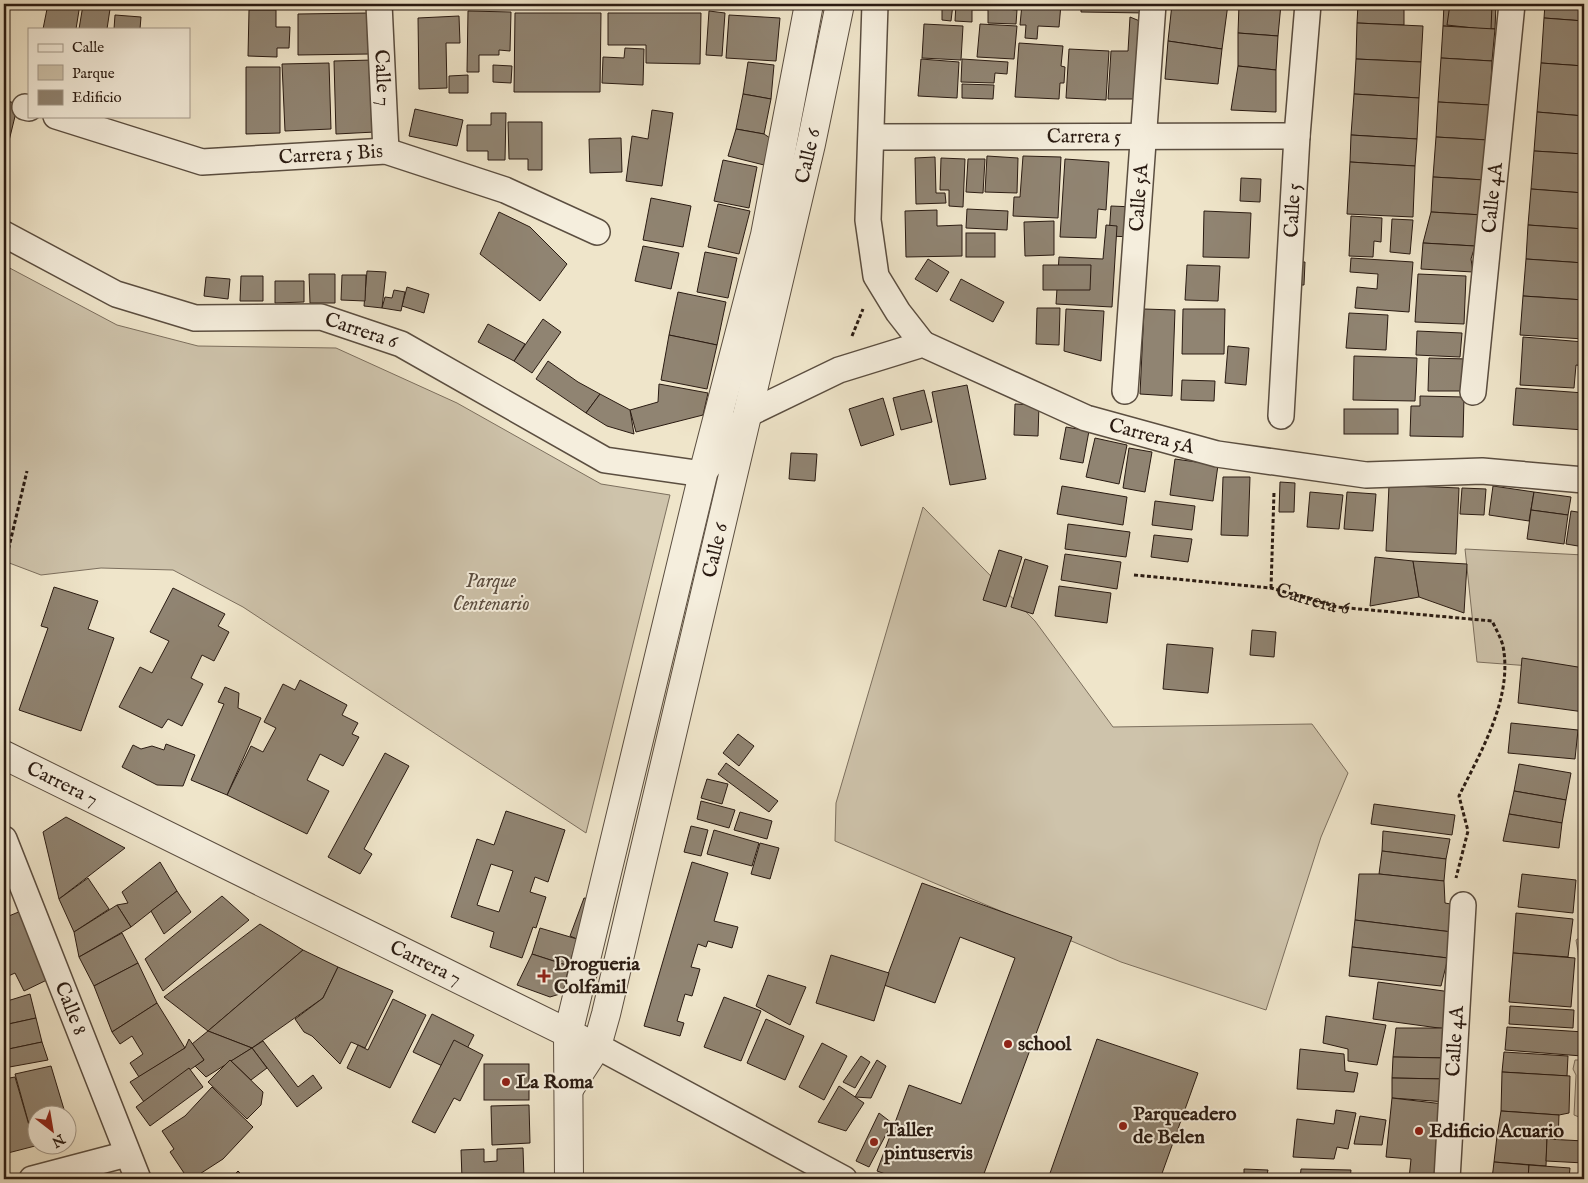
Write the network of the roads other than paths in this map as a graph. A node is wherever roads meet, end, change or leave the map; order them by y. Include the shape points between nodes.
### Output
1 (379, 4) edge
2 (810, 4) edge
3 (840, 4) edge
4 (875, 4) edge
5 (1153, 4) edge
6 (1308, 4) edge
7 (1512, 4) edge
8 (62, 118) edge
9 (1142, 135) junction
10 (1297, 136) junction
11 (872, 138) junction
12 (386, 151) junction
13 (597, 232) dead end
14 (4, 234) edge
15 (923, 344) junction
16 (1125, 391) dead end
17 (1473, 392) dead end
18 (748, 414) junction
19 (1282, 416) dead end
20 (703, 474) junction
21 (1584, 480) edge
22 (4, 755) edge
23 (4, 840) edge
24 (1463, 905) road end
25 (568, 1034) junction
26 (597, 1046) junction
27 (569, 1089) junction
28 (127, 1154) junction
29 (32, 1179) edge
30 (138, 1179) edge
31 (569, 1179) edge
32 (844, 1179) edge
33 (1447, 1179) edge

1 - 12 street, Calle 7
2 - 20 street, Calle 6 via 765,235
3 - 18 street, Calle 6 via 816,125
4 - 11 street
5 - 9 street, Calle 5A
6 - 10 street, Calle 5
7 - 17 street, Calle 4A
8 - 12 street, Carrera 5 Bis via 202,162
9 - 10 street, Carrera 5
9 - 11 street, Carrera 5
9 - 16 street, Calle 5A
10 - 19 street, Calle 5
11 - 15 street via 868,220 876,276
12 - 13 street, Carrera 5 Bis via 505,190
14 - 20 street, Carrera 6 via 116,294 195,318 321,317 401,344 605,460
15 - 18 street via 839,370
15 - 21 street, Carrera 5A via 1086,418 1217,454 1366,475 1482,471
18 - 20 street
18 - 26 street, Calle 6
20 - 25 street, Calle 6
22 - 25 street, Carrera 7
23 - 28 street, Calle 8
24 - 33 street, Calle 4A
25 - 26 street, Carrera 7
25 - 27 street, Calle 6
26 - 27 street, Calle 6
26 - 32 street, Carrera 7
27 - 31 street, Calle 6
28 - 29 street
28 - 30 street, Calle 8

